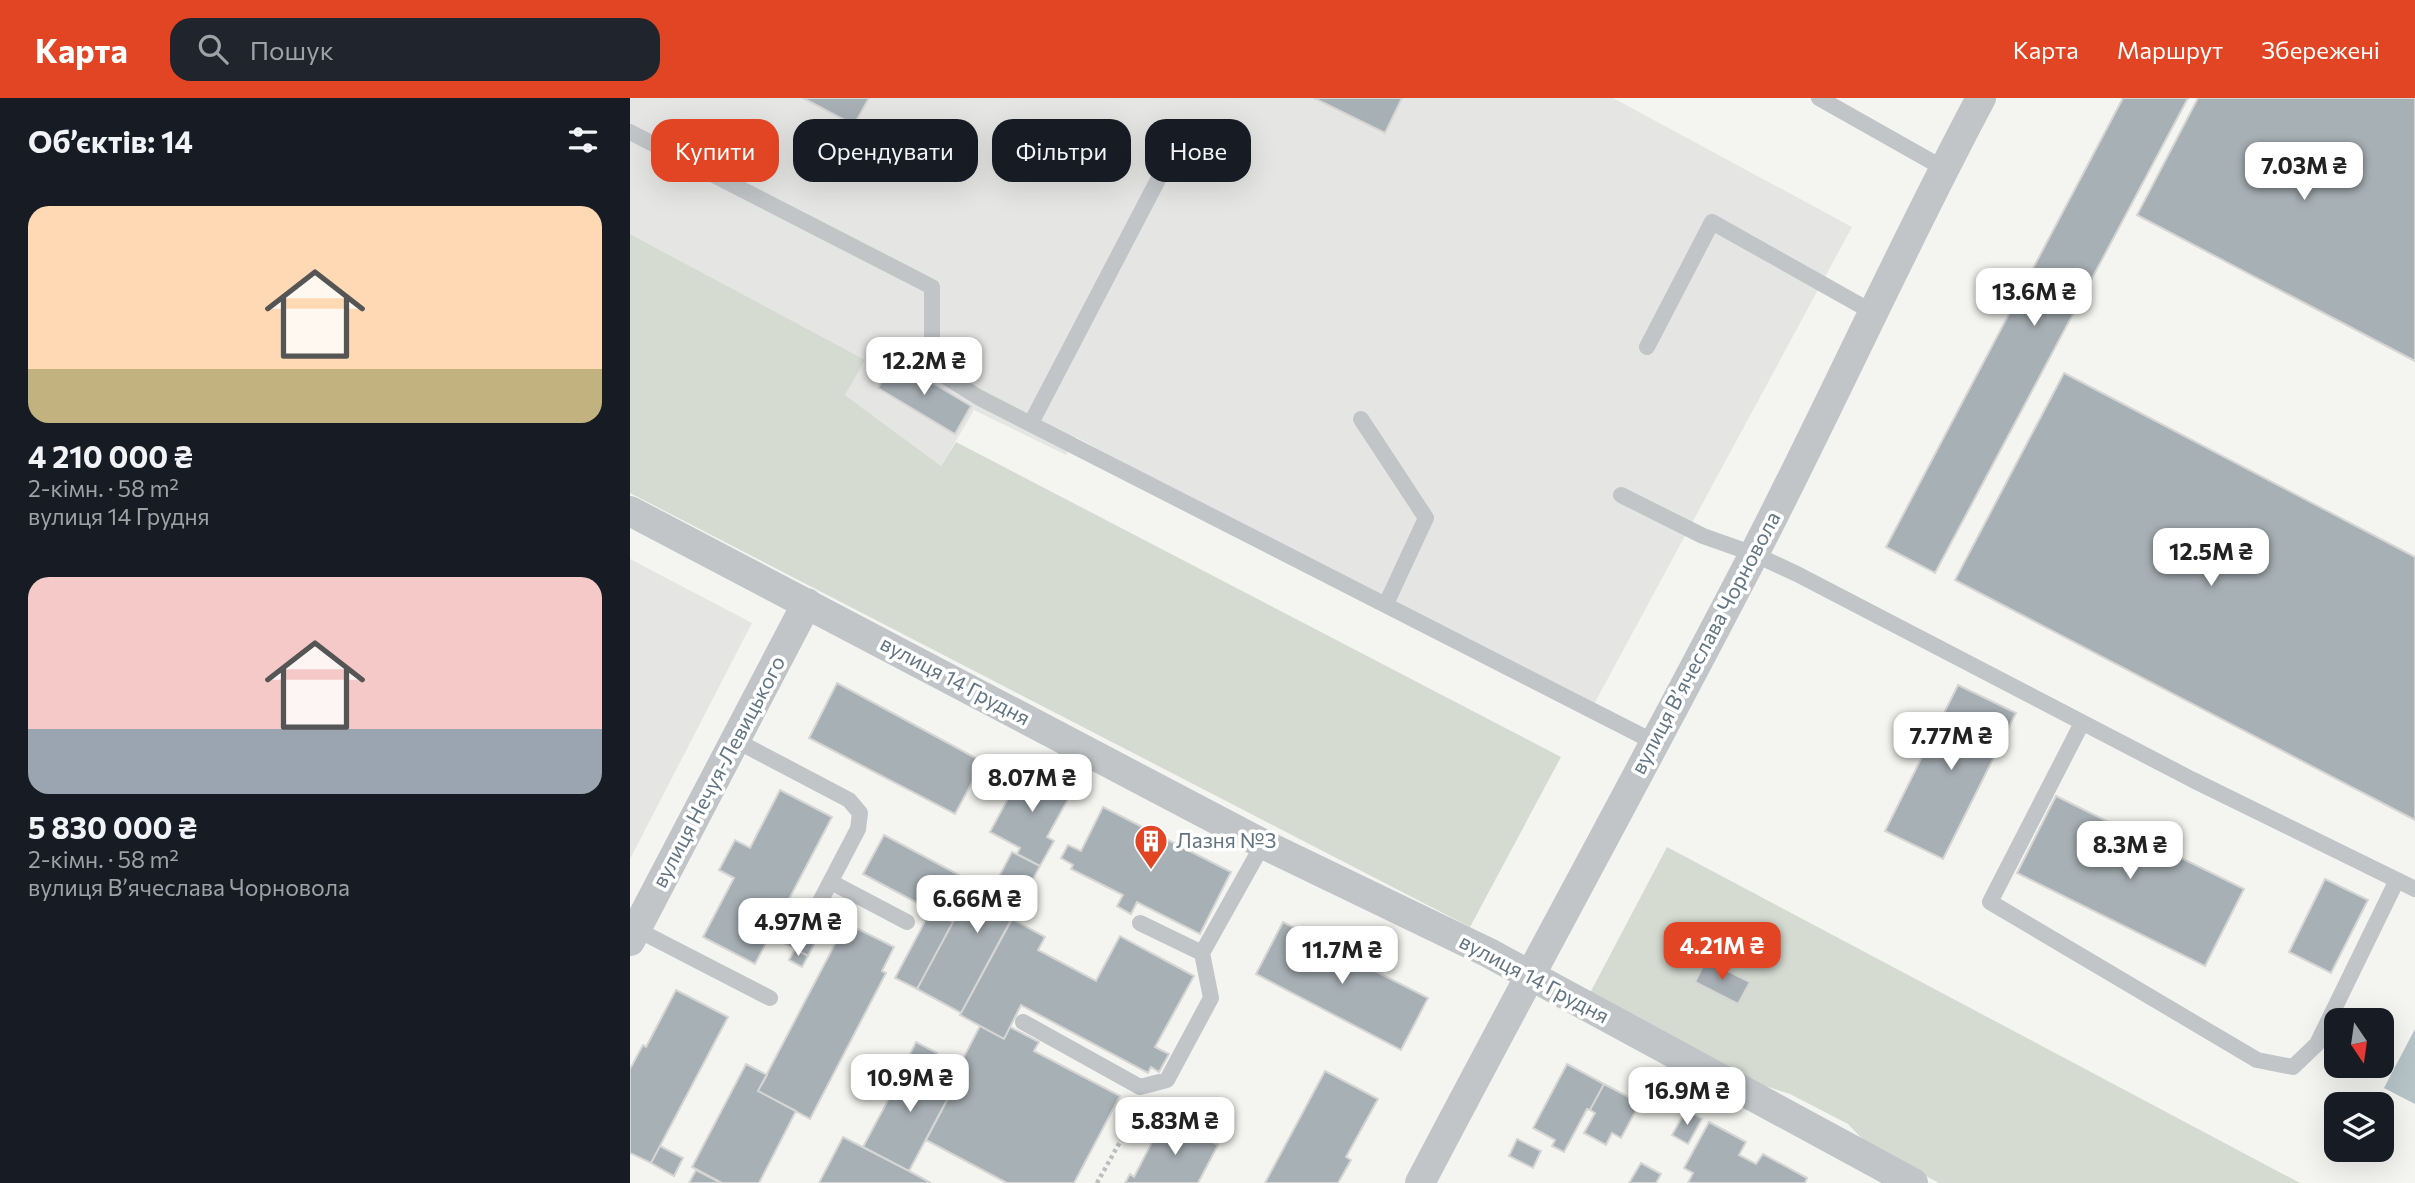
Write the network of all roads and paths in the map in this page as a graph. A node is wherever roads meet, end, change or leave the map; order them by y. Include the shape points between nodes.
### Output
1 (1819, 98) edge
2 (1981, 98) edge
3 (630, 132) edge
4 (1943, 168) junction
5 (1156, 182) edge
6 (1874, 313) junction
7 (1647, 346) dead end
8 (1361, 419) dead end
9 (1031, 423) junction
10 (1621, 495) dead end
11 (630, 510) edge
12 (1754, 554) junction
13 (807, 603) junction
14 (1386, 604) junction
15 (2082, 723) junction
16 (735, 740) junction
17 (1654, 742) junction
18 (1263, 844) junction
19 (2397, 880) junction
20 (831, 882) junction
21 (2415, 889) edge
22 (812, 917) dead end
23 (907, 922) dead end
24 (1140, 923) dead end
25 (633, 935) edge
26 (1366, 942) dead end
27 (1202, 953) junction
28 (1358, 956) dead end
29 (1529, 976) junction
30 (770, 998) dead end
31 (1023, 1022) dead end
32 (1140, 1087) junction
33 (1097, 1183) edge
34 (1420, 1183) edge
35 (1913, 1183) edge

1 - 4 lane
2 - 4 street, вулиця Вʼячеслава Чорновола
3 - 9 lane via 932,287 932,368
4 - 6 street, вулиця Вʼячеслава Чорновола
5 - 9 lane
6 - 7 lane via 1712,222
6 - 12 street, вулиця Вʼячеслава Чорновола
8 - 14 lane via 1426,518
9 - 14 lane
10 - 12 lane via 1703,536
11 - 13 street, вулиця 14 Грудня
12 - 15 lane
12 - 17 street, вулиця Вʼячеслава Чорновола
13 - 16 street, вулиця Нечуя-Левицького
13 - 18 street, вулиця 14 Грудня
14 - 17 lane
15 - 19 lane
15 - 19 lane via 1990,902 2257,1060 2293,1067 2317,1044
16 - 20 lane via 856,805 858,829
16 - 25 street, вулиця Нечуя-Левицького
17 - 29 street, вулиця Вʼячеслава Чорновола
18 - 27 lane
18 - 29 street, вулиця 14 Грудня
19 - 21 lane
20 - 22 lane
20 - 23 lane
24 - 27 lane
25 - 30 lane
26 - 28 path
27 - 32 lane via 1211,998 1167,1080
29 - 34 street, вулиця Вʼячеслава Чорновола
29 - 35 street, вулиця 14 Грудня
31 - 32 lane
32 - 33 path via 1141,1104

